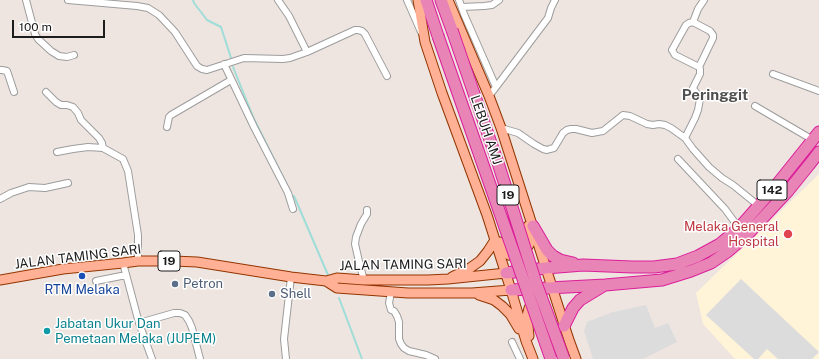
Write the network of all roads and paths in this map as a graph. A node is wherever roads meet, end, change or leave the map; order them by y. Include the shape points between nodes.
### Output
1 (26, 0) edge
2 (68, 0) edge
3 (278, 0) edge
4 (407, 0) edge
5 (418, 0) edge
6 (426, 0) edge
7 (441, 0) edge
8 (448, 0) edge
9 (459, 0) edge
10 (499, 0) edge
11 (555, 0) edge
12 (704, 0) edge
13 (462, 7) junction
14 (460, 15) junction
15 (693, 22) junction
16 (425, 42) junction
17 (307, 52) junction
18 (74, 55) dead end
19 (224, 64) junction
20 (699, 66) junction
21 (0, 70) edge
22 (772, 74) dead end
23 (387, 76) dead end
24 (231, 80) junction
25 (496, 87) junction
26 (819, 91) edge
27 (14, 92) dead end
28 (46, 92) dead end
29 (489, 96) junction
30 (755, 106) dead end
31 (167, 127) dead end
32 (500, 128) junction
33 (816, 136) edge
34 (685, 138) junction
35 (103, 148) junction
36 (57, 152) dead end
37 (819, 152) edge
38 (678, 160) dead end
39 (68, 182) dead end
40 (520, 186) junction
41 (0, 199) edge
42 (759, 206) junction
43 (293, 209) dead end
44 (367, 210) dead end
45 (487, 215) junction
46 (533, 226) junction
47 (739, 228) junction
48 (495, 240) junction
49 (138, 261) junction
50 (123, 262) junction
51 (583, 265) junction
52 (546, 268) junction
53 (506, 273) junction
54 (126, 275) junction
55 (291, 277) junction
56 (448, 279) junction
57 (0, 280) edge
58 (364, 280) junction
59 (96, 281) dead end
60 (326, 281) junction
61 (605, 285) junction
62 (552, 287) junction
63 (511, 290) junction
64 (391, 292) junction
65 (472, 293) junction
66 (139, 324) junction
67 (564, 326) junction
68 (569, 340) junction
69 (526, 341) junction
70 (512, 342) dead end
71 (532, 356) edge
72 (152, 359) edge
73 (200, 359) edge
74 (286, 359) edge
75 (435, 359) edge
76 (520, 359) edge
77 (551, 359) edge
78 (564, 359) edge
79 (576, 359) edge

1 - 18 street via 38,39 59,56
2 - 19 street via 148,8 168,23 197,66 207,70
3 - 17 street
4 - 16 street
5 - 16 main road
6 - 77 highway, LEBUH AMJ / 19, bridge
7 - 78 highway, LEBUH AMJ / 19, bridge
8 - 14 main road
9 - 13 street
10 - 13 street via 492,5
11 - 25 street via 548,18
12 - 15 street
13 - 14 street
14 - 25 street
14 - 29 main road
15 - 20 street via 713,35 712,43
15 - 20 street via 686,25 672,50 675,55
16 - 45 main road
17 - 19 street via 283,59 244,58
17 - 23 street via 355,30 362,31
19 - 24 street
20 - 34 street via 700,74 693,88 700,99 698,110
21 - 27 street via 7,71
22 - 26 street
24 - 31 street via 171,115
24 - 43 street via 288,193
25 - 29 street
28 - 35 street via 61,105 73,107 86,126 99,138
29 - 32 main road
30 - 33 street
32 - 34 street via 518,133 547,150 554,148 564,133 571,128 592,133 603,131 623,115 653,126 665,125
32 - 40 main road
33 - 42 highway, 142
34 - 42 street via 709,167
35 - 36 street via 73,148
35 - 49 street via 123,159 128,171 138,235
37 - 61 highway, 142 via 747,234 711,263 662,280
38 - 47 street via 725,208
39 - 41 street via 45,188 20,190
40 - 45 main road via 530,237 530,243 522,253 516,256 505,251
40 - 46 main road
42 - 47 highway, 142
44 - 58 street via 355,244
45 - 48 main road
46 - 51 highway via 553,256 565,262
46 - 52 main road
47 - 51 highway, 142 via 720,244 677,264 654,267
48 - 53 main road
48 - 56 main road via 480,261
49 - 50 main road, JALAN TAMING SARI / 19
49 - 55 main road, JALAN TAMING SARI / 19 via 196,262
50 - 54 street
50 - 57 main road, JALAN TAMING SARI / 19
51 - 52 highway, 142
52 - 53 highway, 142
52 - 62 main road
53 - 56 main road, JALAN TAMING SARI / 19
53 - 63 main road
54 - 59 street
54 - 66 street
55 - 60 main road, JALAN TAMING SARI / 19
55 - 74 street via 284,339
56 - 58 main road, JALAN TAMING SARI / 19
58 - 60 main road, JALAN TAMING SARI / 19 via 337,278
60 - 64 main road, JALAN TAMING SARI / 19 via 338,288
61 - 62 highway, 142
61 - 67 highway via 580,300
62 - 63 highway, 142
62 - 67 main road
63 - 65 main road, JALAN TAMING SARI / 19
63 - 69 main road
64 - 65 main road, JALAN TAMING SARI / 19
64 - 75 street via 389,302 391,310 397,316 401,344 409,351
65 - 69 main road via 494,300 502,306 510,314
66 - 72 street
66 - 73 street via 174,313 185,315 190,321
67 - 68 main road
68 - 71 main road via 544,308 534,304 529,308 527,316
68 - 79 main road
69 - 71 main road
70 - 76 street

